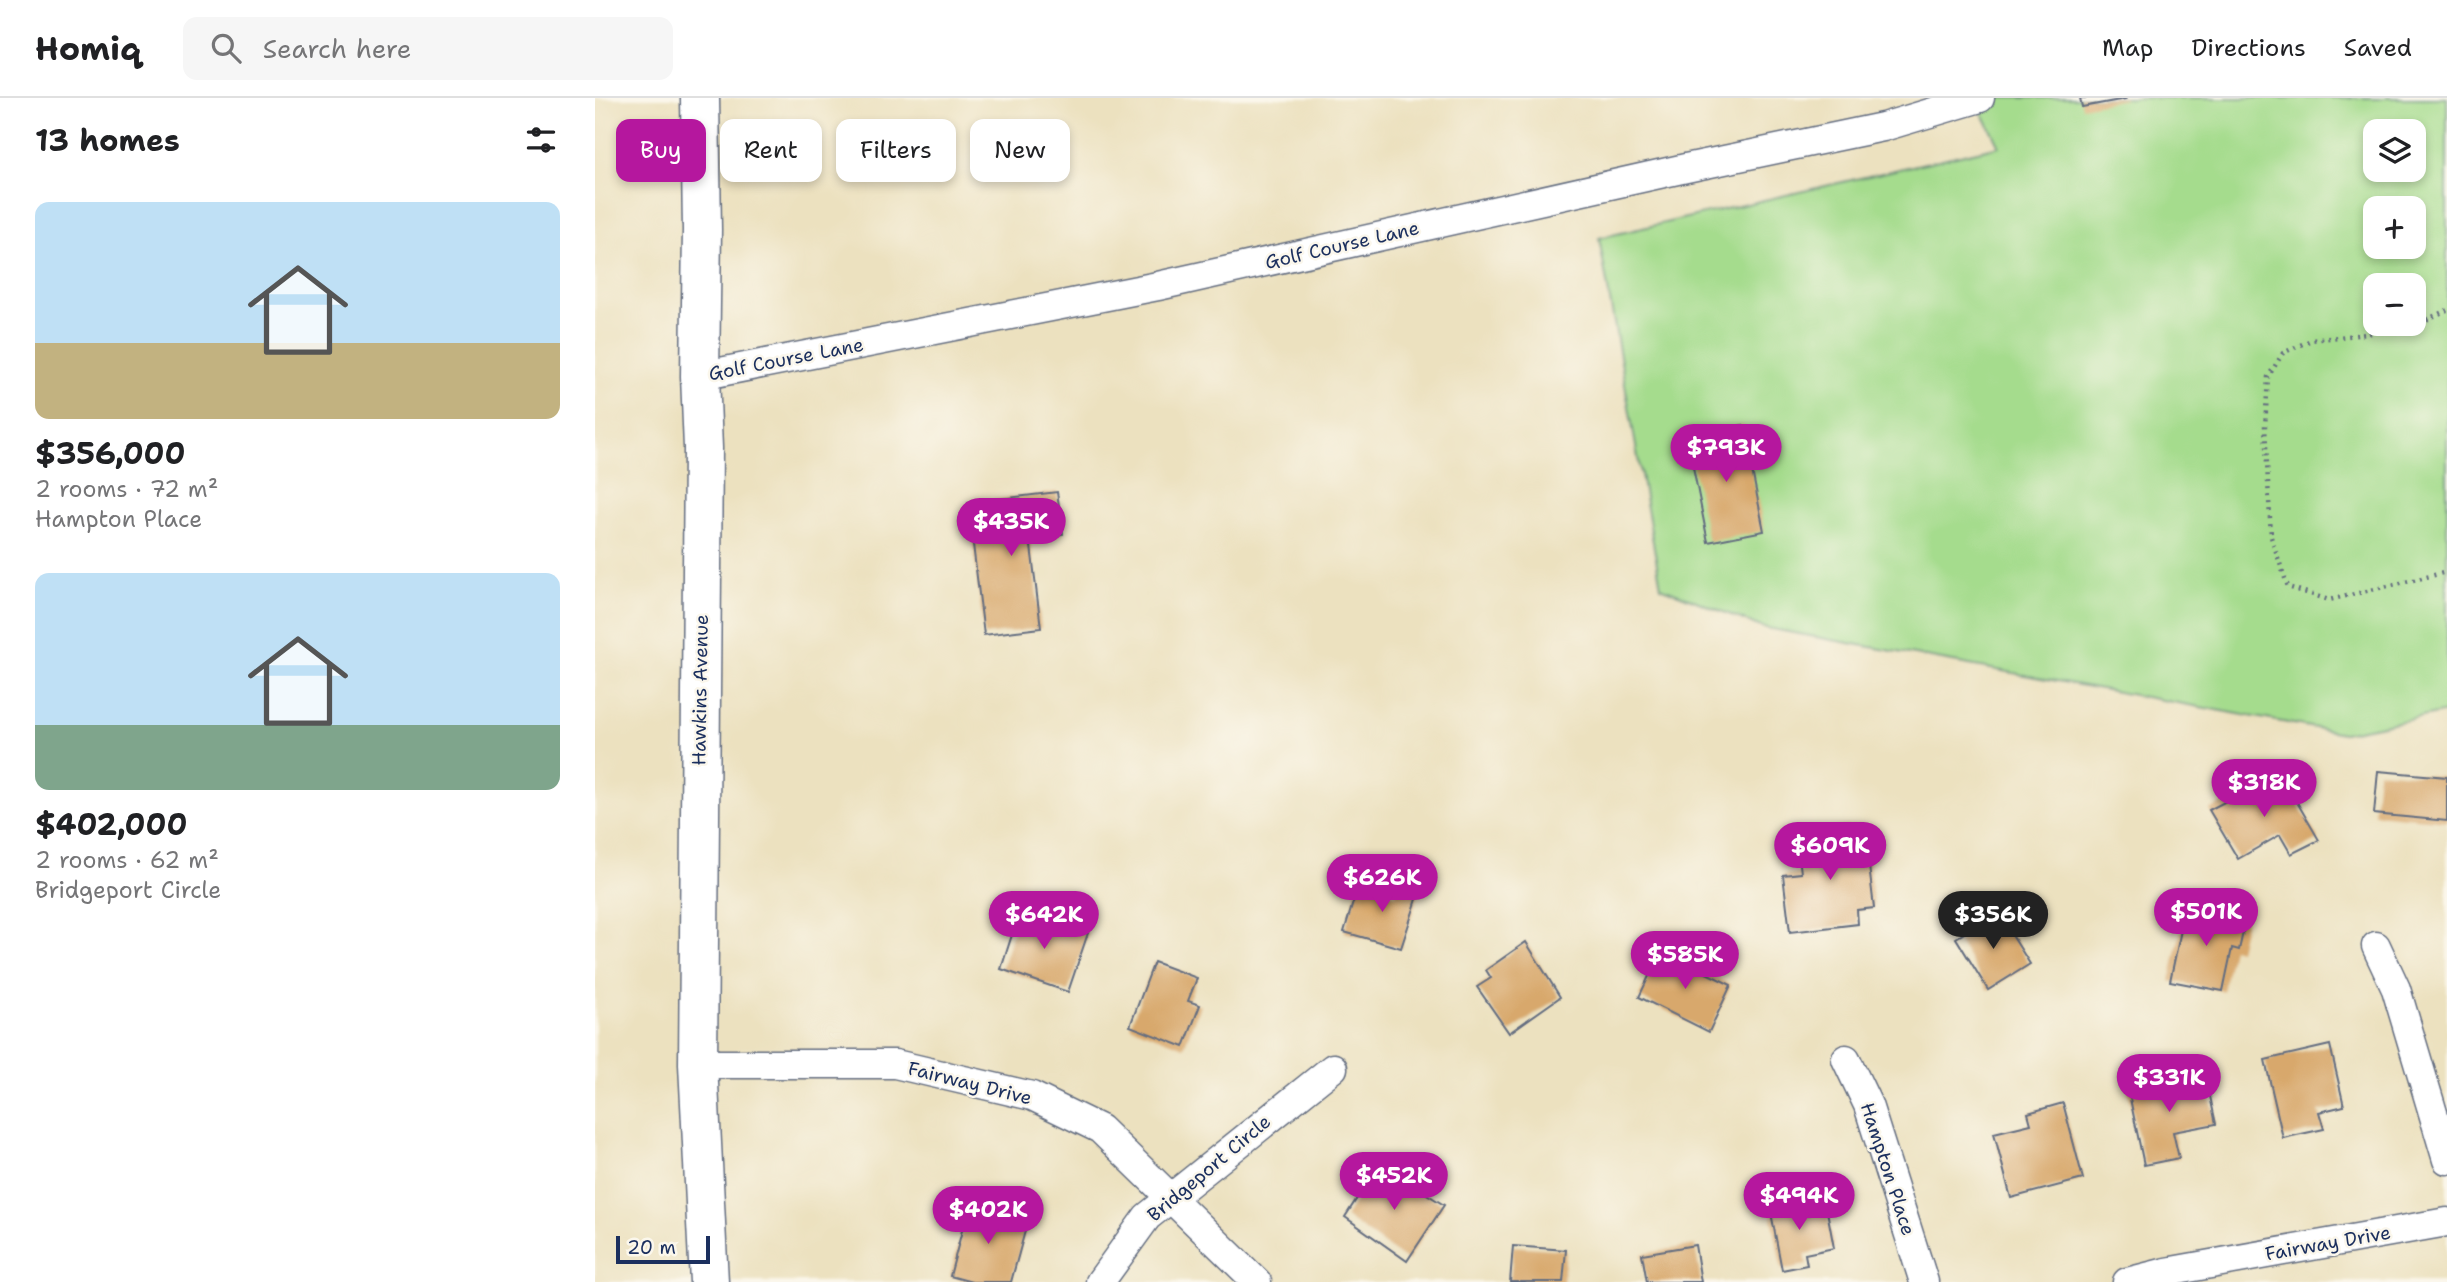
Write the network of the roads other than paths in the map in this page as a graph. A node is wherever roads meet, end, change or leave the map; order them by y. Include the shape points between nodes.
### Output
1 (700, 98) edge
2 (1980, 98) edge
3 (700, 376) junction
4 (2376, 946) dead end
5 (1846, 1059) dead end
6 (698, 1064) junction
7 (1333, 1068) dead end
8 (2447, 1160) edge
9 (1172, 1196) junction
10 (2447, 1222) edge
11 (709, 1282) edge
12 (1100, 1282) edge
13 (1257, 1282) edge
14 (1924, 1282) edge
15 (2127, 1282) edge

1 - 3 main road, Hawkins Avenue
2 - 3 street, Golf Course Lane via 1883,127 1158,286
3 - 6 main road, Hawkins Avenue
4 - 8 street via 2396,989
5 - 14 street, Hampton Place via 1868,1105
6 - 9 street, Fairway Drive via 895,1064 1032,1096 1100,1129
6 - 11 main road, Hawkins Avenue
7 - 9 street, Bridgeport Circle
9 - 12 street, Bridgeport Circle via 1147,1217
9 - 13 street, Fairway Drive
10 - 15 street, Fairway Drive

